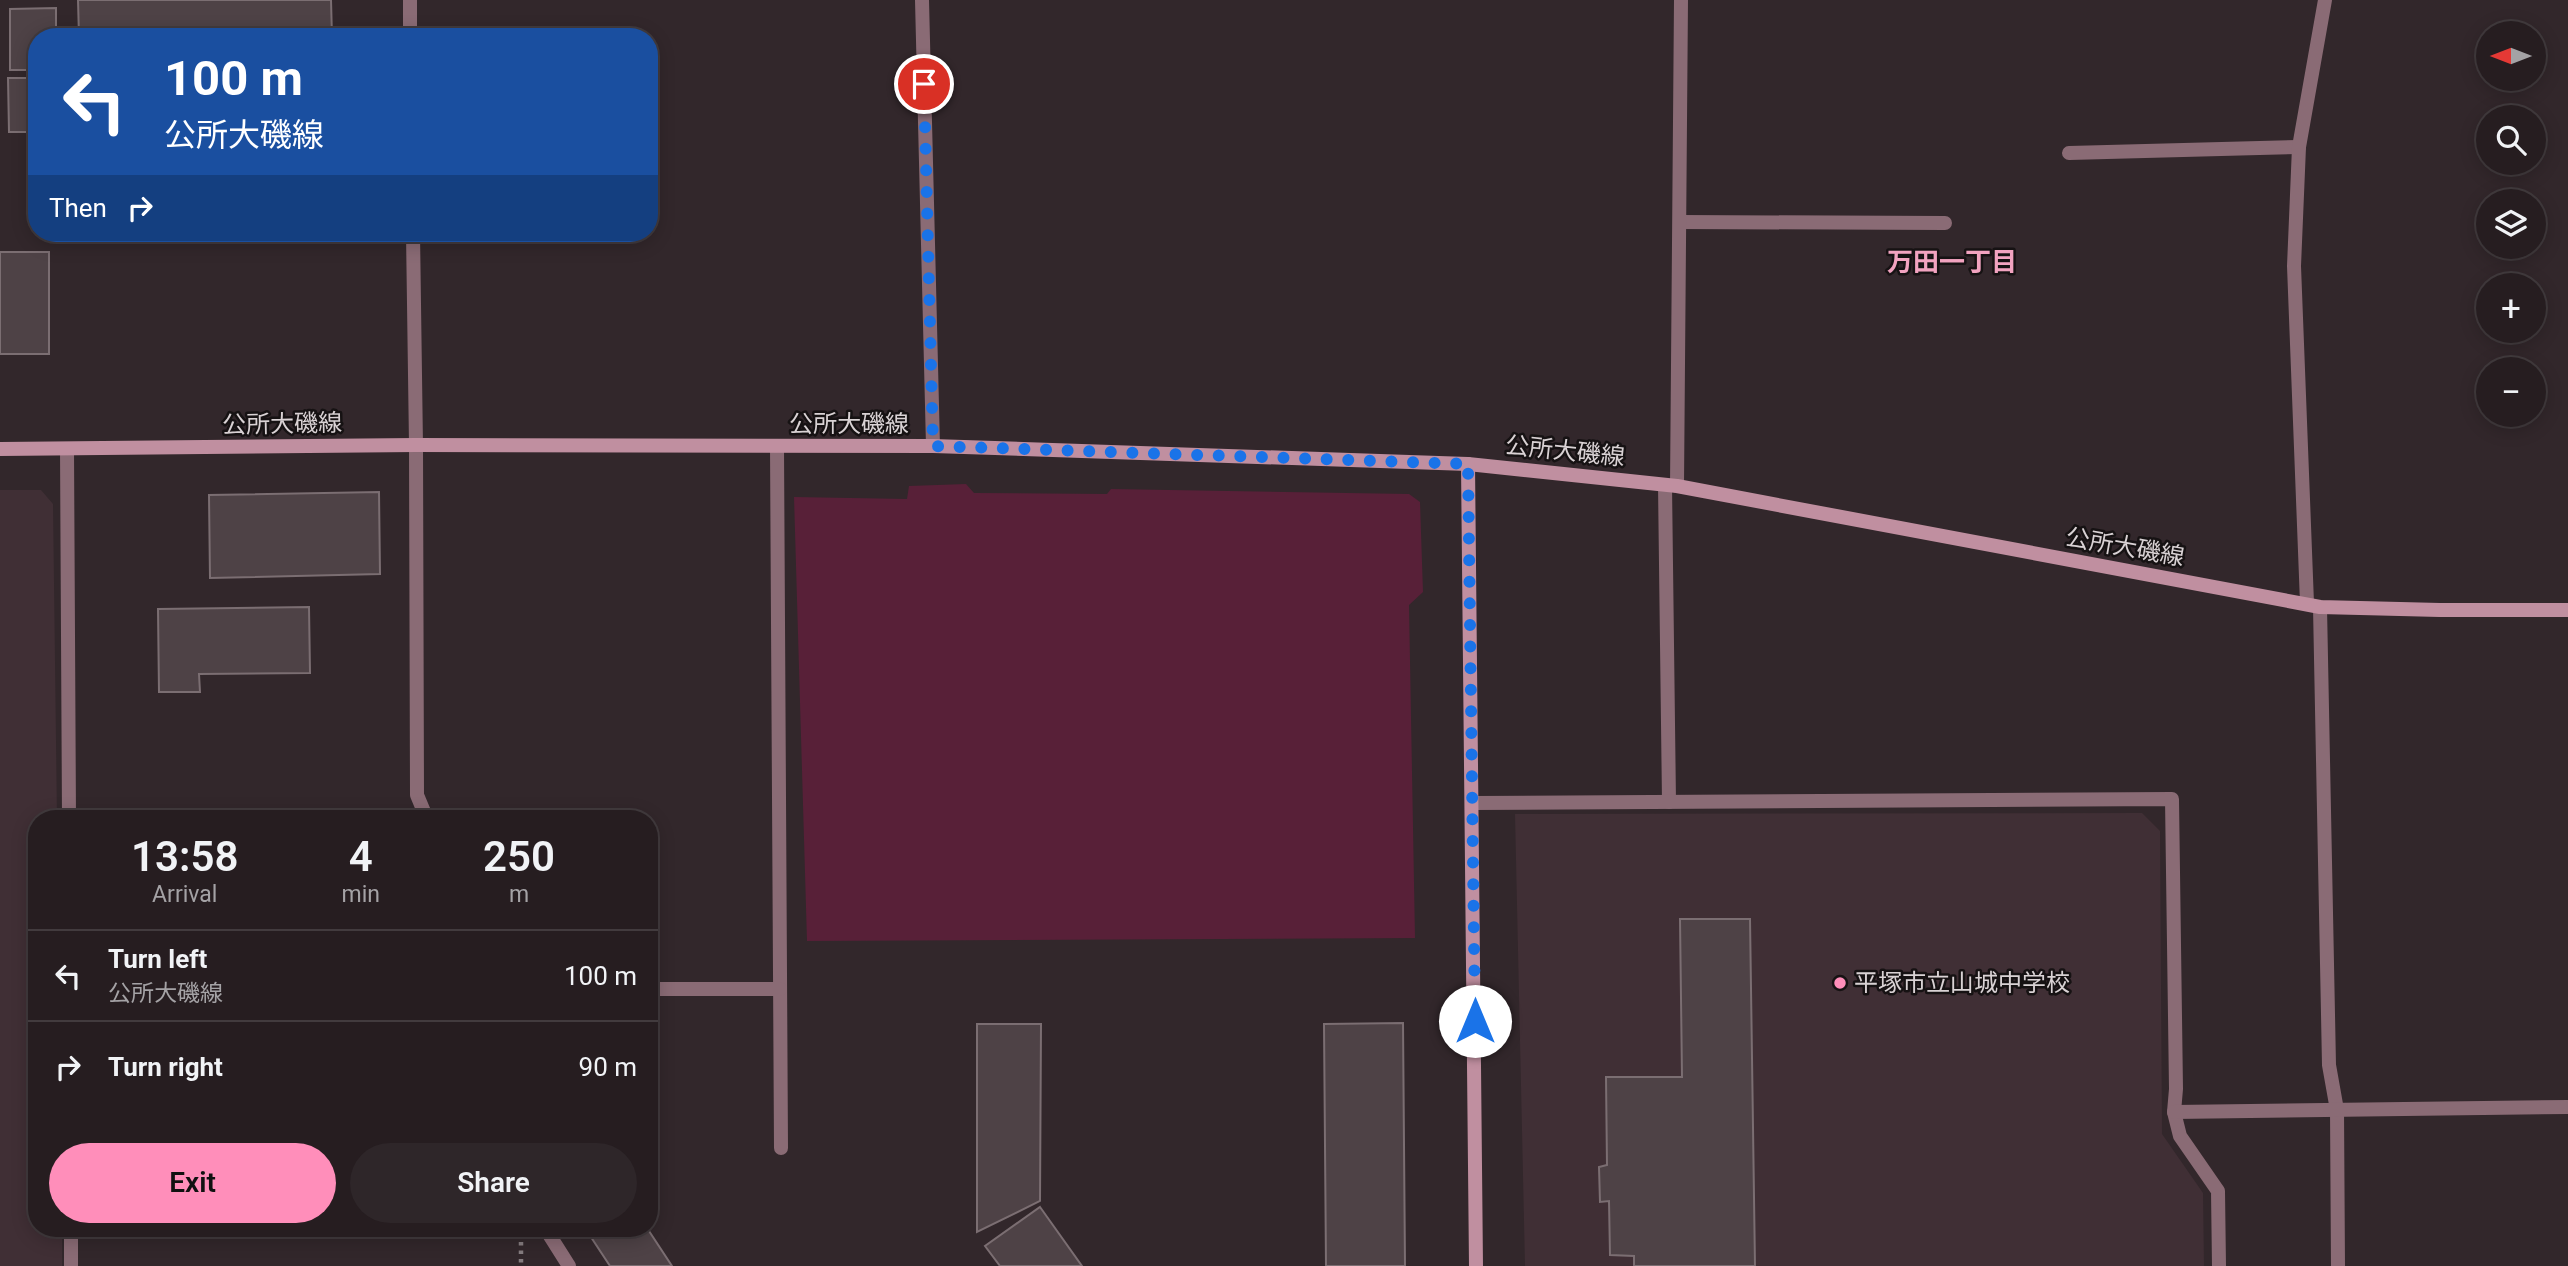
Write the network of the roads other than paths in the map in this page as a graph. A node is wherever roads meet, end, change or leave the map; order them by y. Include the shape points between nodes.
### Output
1 (410, 0) edge
2 (922, 0) edge
3 (1681, 0) edge
4 (2325, 0) edge
5 (410, 28) edge
6 (2299, 147) junction
7 (2069, 153) dead end
8 (1680, 222) junction
9 (1945, 223) dead end
10 (413, 242) edge
11 (415, 445) junction
12 (933, 446) junction
13 (777, 447) junction
14 (0, 449) edge
15 (67, 449) junction
16 (1468, 464) junction
17 (1671, 485) junction
18 (2313, 605) junction
19 (2568, 610) edge
20 (1669, 802) junction
21 (1474, 803) junction
22 (69, 810) edge
23 (423, 810) edge
24 (658, 989) edge
25 (780, 989) junction
26 (2568, 1107) edge
27 (2337, 1110) junction
28 (2174, 1112) junction
29 (781, 1147) dead end
30 (71, 1237) edge
31 (551, 1237) edge
32 (71, 1266) edge
33 (569, 1266) edge
34 (1476, 1266) edge
35 (2218, 1266) edge
36 (2338, 1266) edge

1 - 5 street
2 - 12 street
3 - 8 street
4 - 6 street
6 - 7 street
6 - 18 street via 2294,266
8 - 9 street
8 - 17 street
10 - 11 street
11 - 13 main road, 公所大磯線
11 - 15 main road, 公所大磯線
11 - 23 street via 417,795
12 - 13 main road, 公所大磯線
12 - 16 main road, 公所大磯線
13 - 25 street
14 - 15 main road, 公所大磯線
15 - 22 street
16 - 17 main road, 公所大磯線
16 - 21 main road
17 - 18 main road, 公所大磯線
17 - 20 street
18 - 19 main road, 公所大磯線
18 - 27 street via 2329,1065
20 - 21 street
20 - 28 street via 2172,799
21 - 34 main road
24 - 25 street
25 - 29 street
26 - 27 street
27 - 28 street
27 - 36 street
28 - 35 street via 2180,1136 2218,1191
30 - 32 street
31 - 33 street

